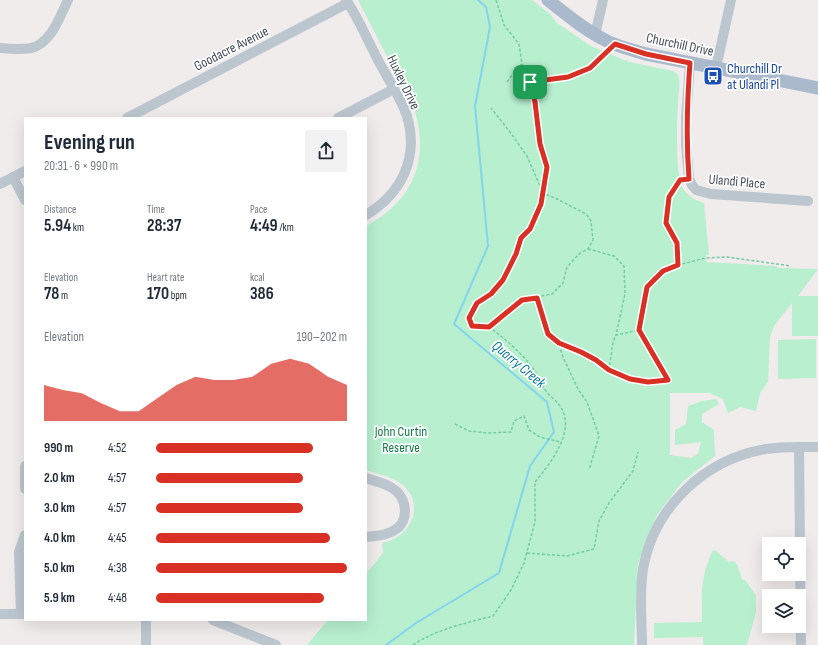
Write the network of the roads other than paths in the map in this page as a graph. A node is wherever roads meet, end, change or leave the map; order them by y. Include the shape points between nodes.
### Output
1 (68, 0) edge
2 (548, 0) edge
3 (603, 0) edge
4 (731, 0) edge
5 (347, 2) edge
6 (595, 35) junction
7 (0, 48) edge
8 (690, 63) junction
9 (716, 68) junction
10 (818, 88) edge
11 (394, 89) junction
12 (129, 117) edge
13 (340, 117) edge
14 (24, 172) edge
15 (13, 177) junction
16 (0, 184) edge
17 (24, 198) edge
18 (808, 201) dead end
19 (367, 214) edge
20 (799, 447) junction
21 (818, 447) edge
22 (367, 478) edge
23 (367, 537) edge
24 (24, 538) edge
25 (0, 614) edge
26 (23, 614) edge
27 (146, 621) edge
28 (216, 621) edge
29 (146, 645) edge
30 (276, 645) edge
31 (642, 645) edge
32 (801, 645) edge

1 - 7 street via 51,33 41,44 29,48
2 - 6 main road, Churchill Drive
3 - 6 street
4 - 9 street
5 - 11 street, Huxley Drive
5 - 12 street, Goodacre Avenue
6 - 8 main road, Churchill Drive via 646,54
8 - 9 main road, Churchill Drive
8 - 18 street, Ulandi Place via 686,144 689,179 696,190 703,193
9 - 10 main road, Churchill Drive
11 - 13 street
11 - 19 street, Huxley Drive via 410,129 409,161 397,188 387,200
14 - 15 street
15 - 16 street
15 - 17 street
20 - 21 street
20 - 31 street via 766,449 735,458 707,472 674,501 654,534 643,568
20 - 32 street
22 - 23 street via 399,493 405,514 404,520 394,531
24 - 26 street via 19,552
25 - 26 street
27 - 29 street
28 - 30 street

